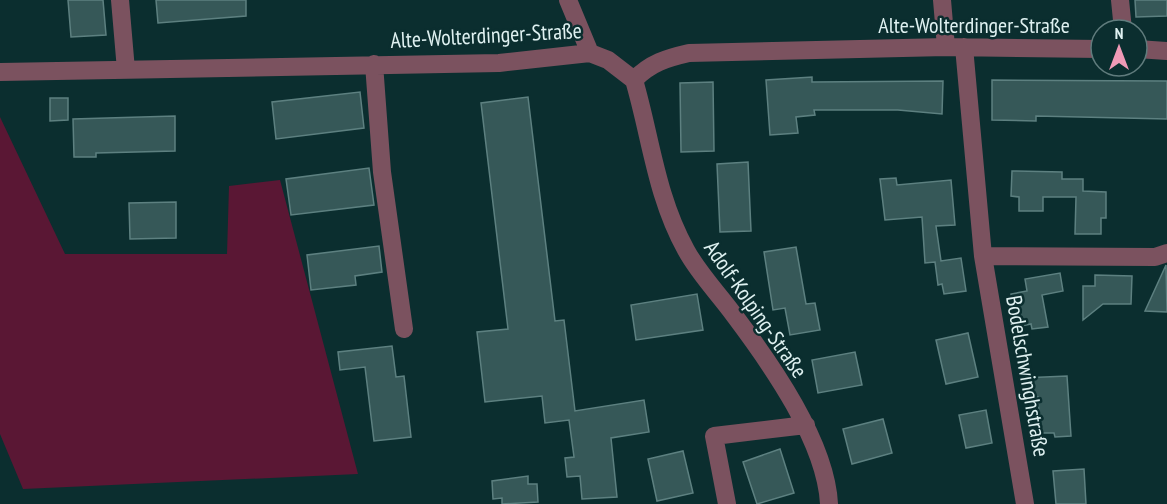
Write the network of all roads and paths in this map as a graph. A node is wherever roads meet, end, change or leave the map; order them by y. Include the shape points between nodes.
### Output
1 (120, 0) edge
2 (568, 0) edge
3 (942, 0) edge
4 (1120, 0) edge
5 (1122, 18) edge
6 (955, 47) junction
7 (1089, 49) edge
8 (1149, 50) edge
9 (1167, 51) edge
10 (590, 52) junction
11 (374, 64) junction
12 (126, 70) junction
13 (0, 72) edge
14 (634, 80) junction
15 (1167, 253) edge
16 (983, 256) junction
17 (404, 329) dead end
18 (806, 425) junction
19 (727, 504) edge
20 (829, 504) edge
21 (1025, 504) edge

1 - 12 street
2 - 10 street
3 - 6 street, Bodelschwinghstraße
4 - 5 street
6 - 7 street, Alte-Wolterdinger-Straße
6 - 14 street, Alte-Wolterdinger-Straße via 689,53 663,59
6 - 16 street, Bodelschwinghstraße
8 - 9 street
10 - 11 street, Alte-Wolterdinger-Straße via 499,63
10 - 14 street, Alte-Wolterdinger-Straße
11 - 12 street, Alte-Wolterdinger-Straße
11 - 17 street via 382,172
12 - 13 street, Alte-Wolterdinger-Straße
14 - 18 street, Adolf-Kolping-Straße via 662,195 684,248 703,279 734,314
15 - 16 street via 1155,257
16 - 21 street, Bodelschwinghstraße
18 - 19 street via 714,436
18 - 20 street, Adolf-Kolping-Straße

